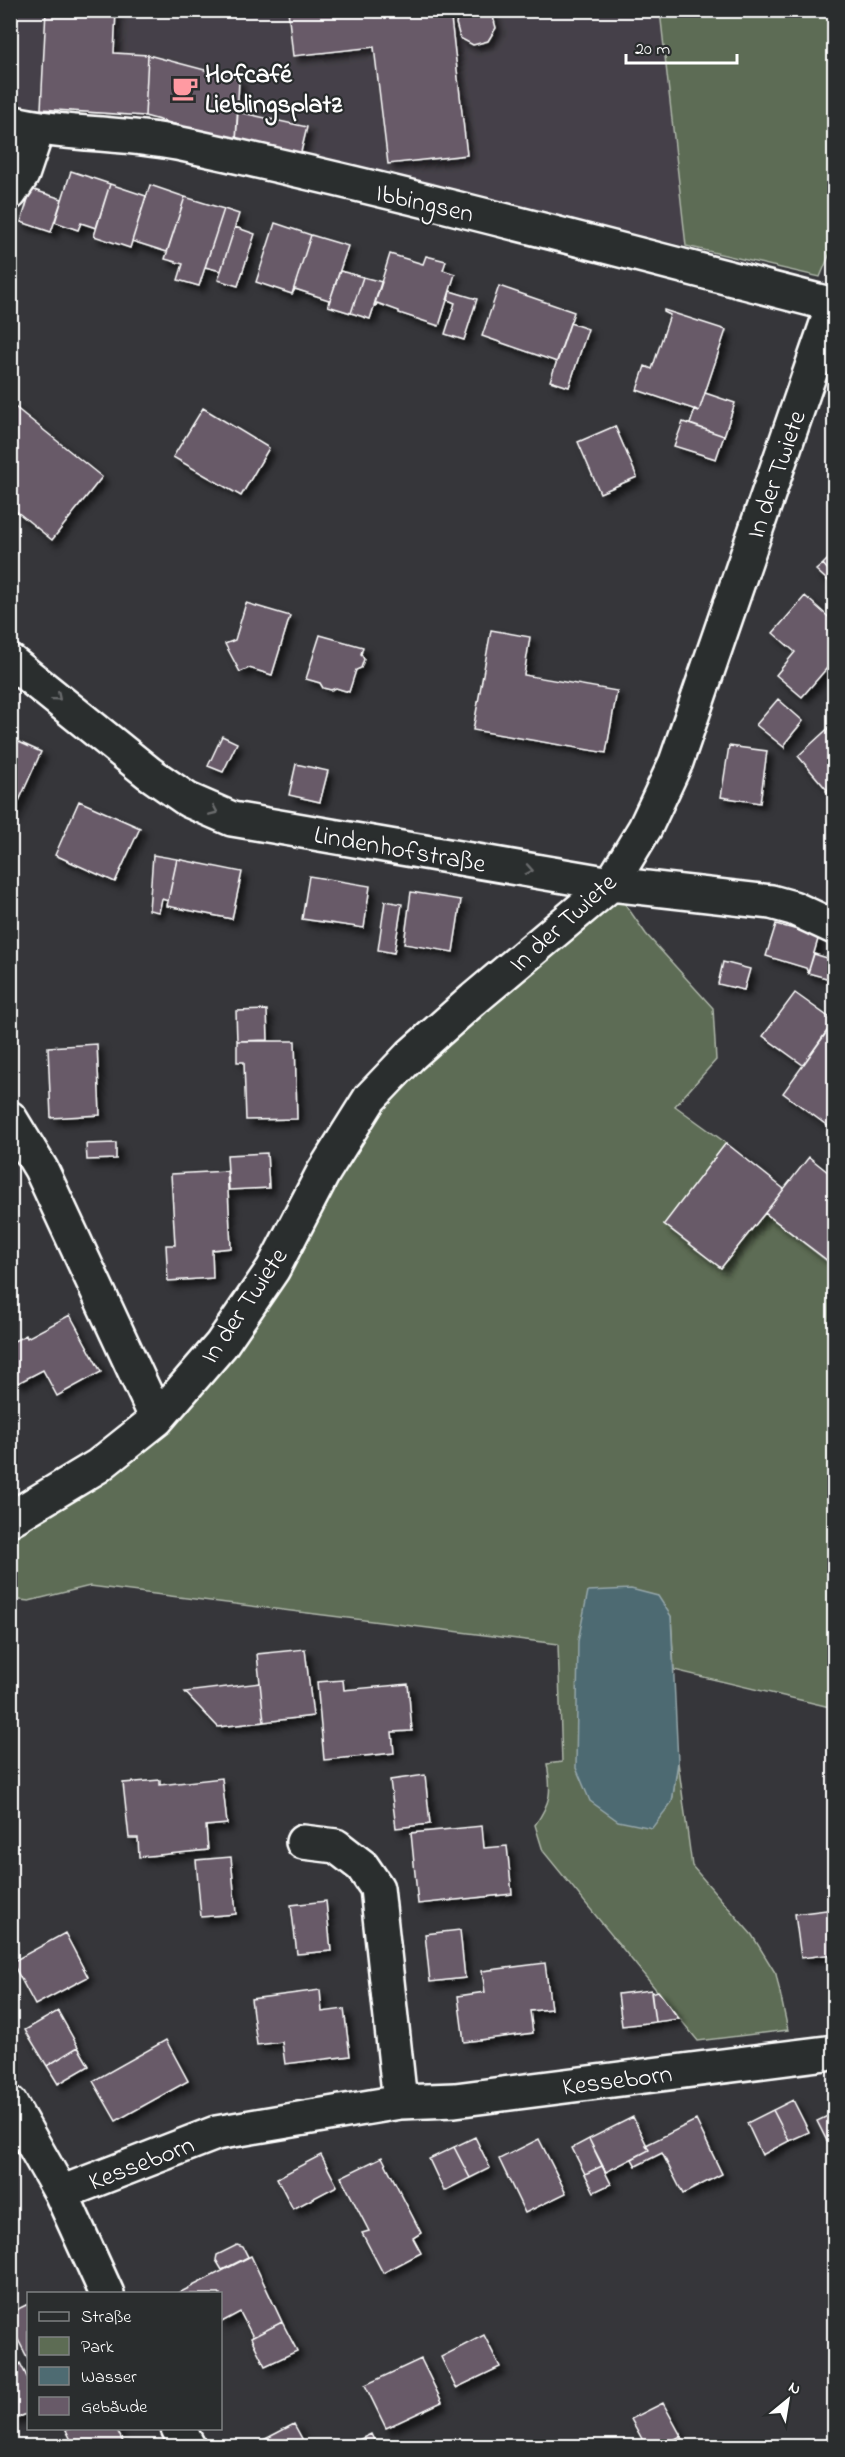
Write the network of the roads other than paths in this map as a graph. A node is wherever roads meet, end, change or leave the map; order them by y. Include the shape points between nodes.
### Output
1 (24, 125) edge
2 (10, 193) edge
3 (834, 304) edge
4 (10, 661) edge
5 (611, 884) junction
6 (834, 927) edge
7 (10, 1118) edge
8 (157, 1419) junction
9 (10, 1519) edge
10 (303, 1842) dead end
11 (834, 2052) edge
12 (10, 2103) edge
13 (400, 2103) junction
14 (61, 2193) junction
15 (106, 2292) edge
16 (179, 2430) edge
17 (188, 2446) edge

1 - 2 street via 22,175
1 - 3 street, Ibbingsen via 183,144
3 - 5 street, In der Twiete via 676,762 645,828
4 -> 5 street, Lindenhofstraße via 149,774 188,800 232,819
5 - 6 street, Lindenhofstraße via 771,902
5 - 8 street, In der Twiete via 474,999 370,1098 323,1173 273,1269 221,1345
7 - 8 street via 41,1169
8 - 9 street, In der Twiete via 98,1466
10 - 13 street via 336,1846 362,1866 377,1888
11 - 13 street, Kesseborn via 455,2100
12 - 14 street, Kesseborn
13 - 14 street, Kesseborn via 216,2133
14 - 15 street, Kesseborn
16 - 17 street

